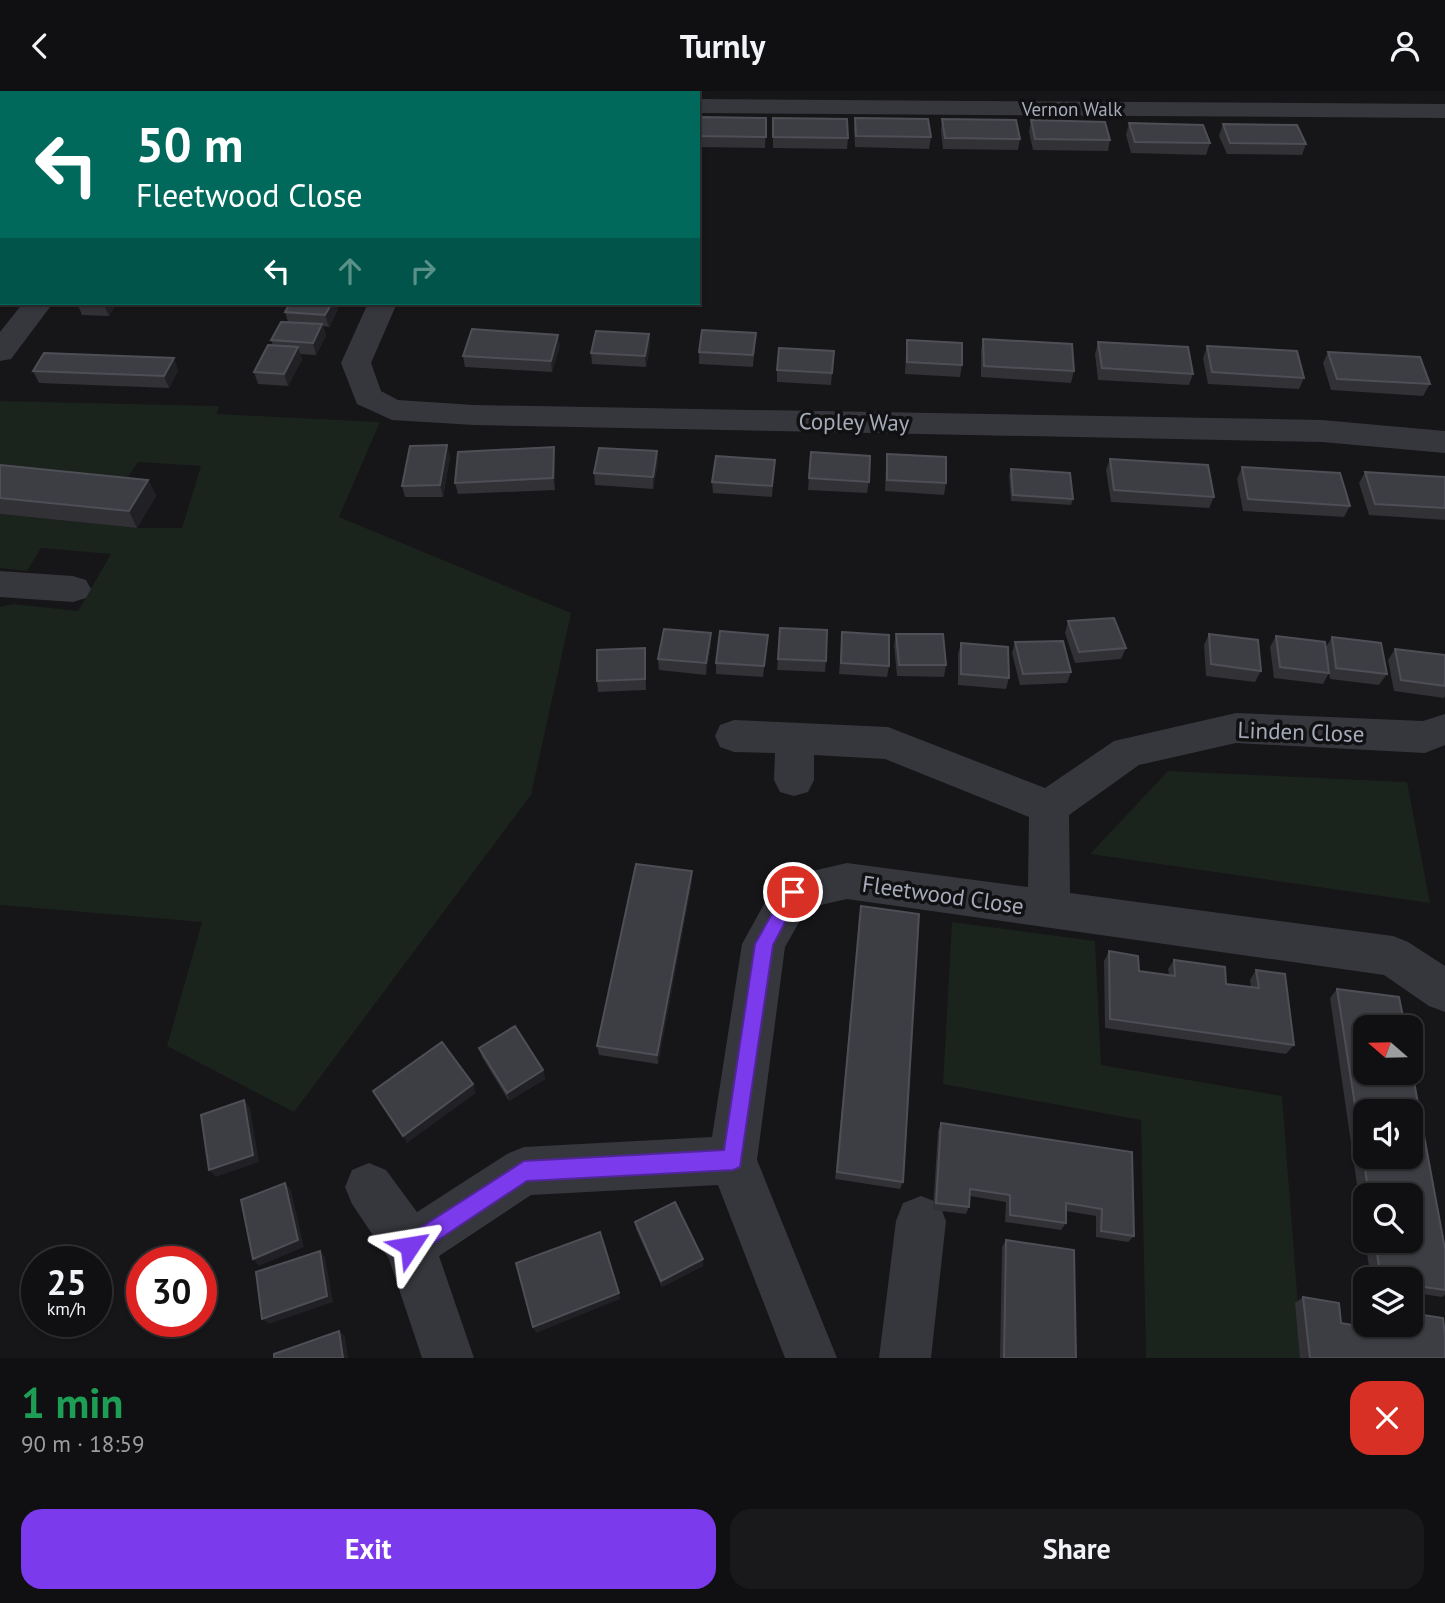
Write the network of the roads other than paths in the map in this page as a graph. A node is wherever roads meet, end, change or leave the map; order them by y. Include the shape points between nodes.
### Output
1 (700, 106) edge
2 (1445, 111) edge
3 (36, 305) edge
4 (381, 305) edge
5 (0, 352) edge
6 (1445, 442) edge
7 (0, 584) edge
8 (73, 589) dead end
9 (1445, 729) edge
10 (734, 736) dead end
11 (794, 739) junction
12 (794, 780) dead end
13 (1049, 807) junction
14 (1049, 910) junction
15 (1445, 991) edge
16 (733, 1160) junction
17 (369, 1187) dead end
18 (921, 1221) dead end
19 (410, 1246) junction
20 (448, 1358) edge
21 (811, 1358) edge
22 (905, 1358) edge

1 - 2 street, Vernon Walk
3 - 5 street
4 - 6 street, Copley Way via 356,363 368,397 392,410 1262,429
7 - 8 street
9 - 13 street, Linden Close via 1426,737 1237,728 1128,751
10 - 11 street
11 - 12 street
11 - 13 street via 888,743
13 - 14 street
14 - 15 street, Fleetwood Close via 1393,956
14 - 16 street, Fleetwood Close via 847,881 793,892 764,944
16 - 19 street via 524,1171
16 - 21 street, Fleetwood Close
17 - 19 street
18 - 22 street
19 - 20 street

